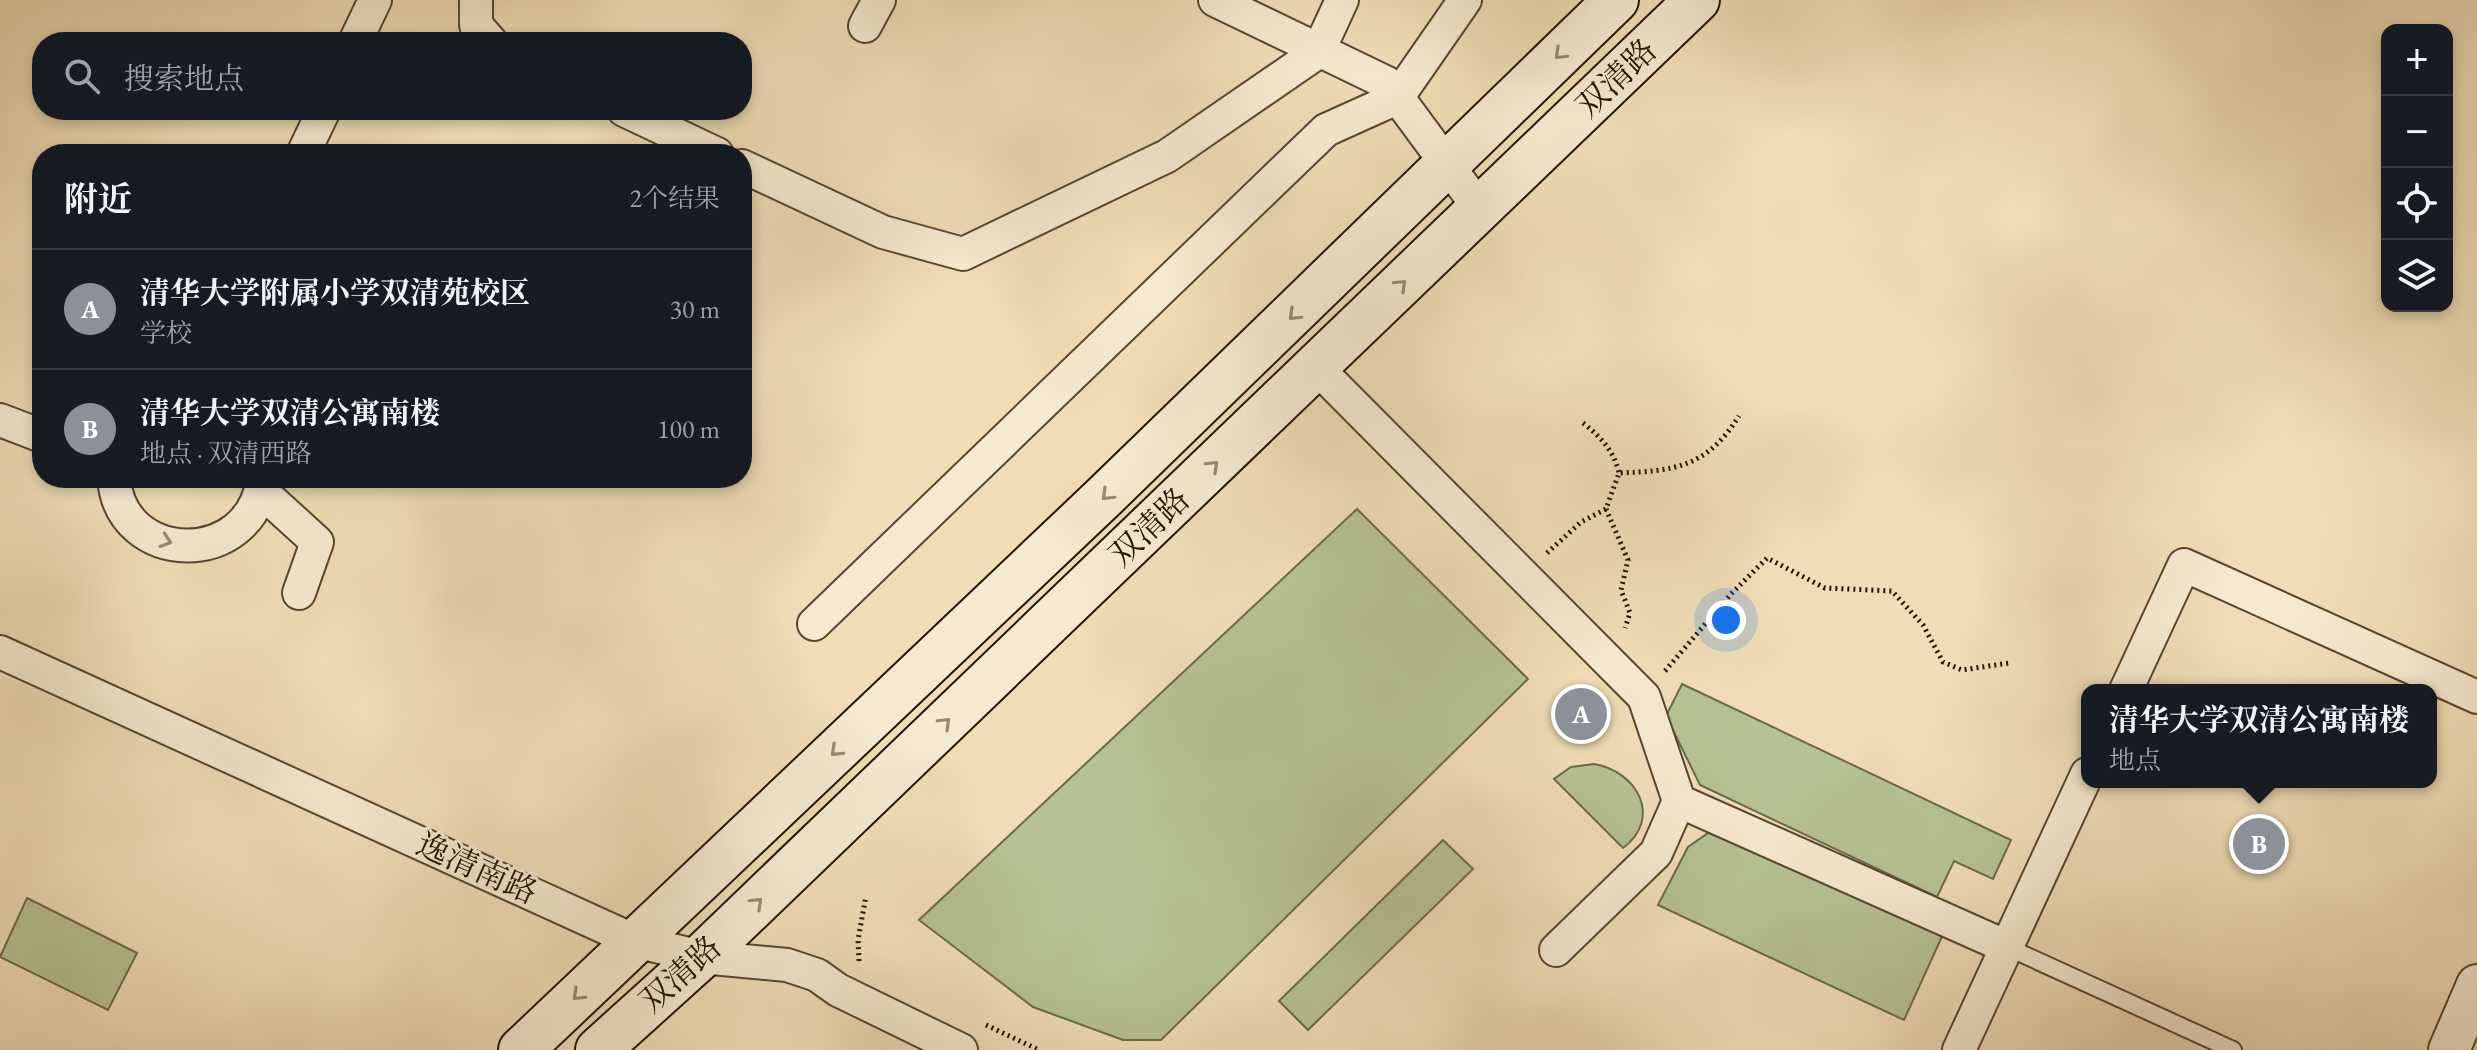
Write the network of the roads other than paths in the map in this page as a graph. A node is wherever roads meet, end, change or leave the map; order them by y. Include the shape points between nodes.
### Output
1 (375, 0) edge
2 (476, 0) edge
3 (1215, 0) edge
4 (1342, 0) edge
5 (1465, 0) edge
6 (1616, 0) edge
7 (1697, 0) edge
8 (360, 32) edge
9 (482, 32) edge
10 (1318, 52) junction
11 (1397, 98) junction
12 (319, 120) edge
13 (645, 120) edge
14 (308, 144) edge
15 (696, 144) edge
16 (1447, 164) junction
17 (752, 171) edge
18 (1480, 209) junction
19 (1316, 367) junction
20 (0, 420) edge
21 (32, 432) edge
22 (114, 488) edge
23 (261, 488) edge
24 (265, 488) edge
25 (299, 593) dead end
26 (814, 624) dead end
27 (0, 652) edge
28 (2129, 684) edge
29 (2477, 697) edge
30 (2081, 787) edge
31 (1679, 801) junction
32 (635, 941) junction
33 (2007, 947) junction
34 (1556, 950) dead end
35 (701, 957) junction
36 (2477, 985) edge
37 (521, 1050) edge
38 (598, 1050) edge
39 (961, 1050) edge
40 (1959, 1050) edge
41 (2233, 1050) edge
42 (2449, 1050) edge

1 - 8 street
2 - 9 street via 476,25
3 - 10 street
4 - 10 street
5 - 11 street
6 -> 16 main road, 双清路
7 - 18 main road, 双清路
10 - 11 street via 1387,83
10 - 17 street via 1167,156 963,254 883,232
11 - 16 street
11 - 26 street via 1326,130
12 - 14 street
13 - 15 street
16 - 18 street
16 -> 32 main road, 双清路
19 -> 18 main road, 双清路
19 - 31 street via 1644,697
35 -> 19 main road, 双清路
20 - 21 street
22 -> 23 street via 124,512 142,531 164,543 189,547 235,531 251,513
24 - 25 street via 317,542
27 - 32 street, 逸清南路
28 - 29 street via 2184,565
30 - 33 street
31 - 33 street
31 - 34 street via 1656,853
32 - 35 street, 逸清南路
32 -> 37 main road, 双清路
33 - 40 street
33 - 41 lane
35 - 38 main road, 双清路
35 - 39 street, 逸清南路 via 787,965 817,975
36 - 42 street

